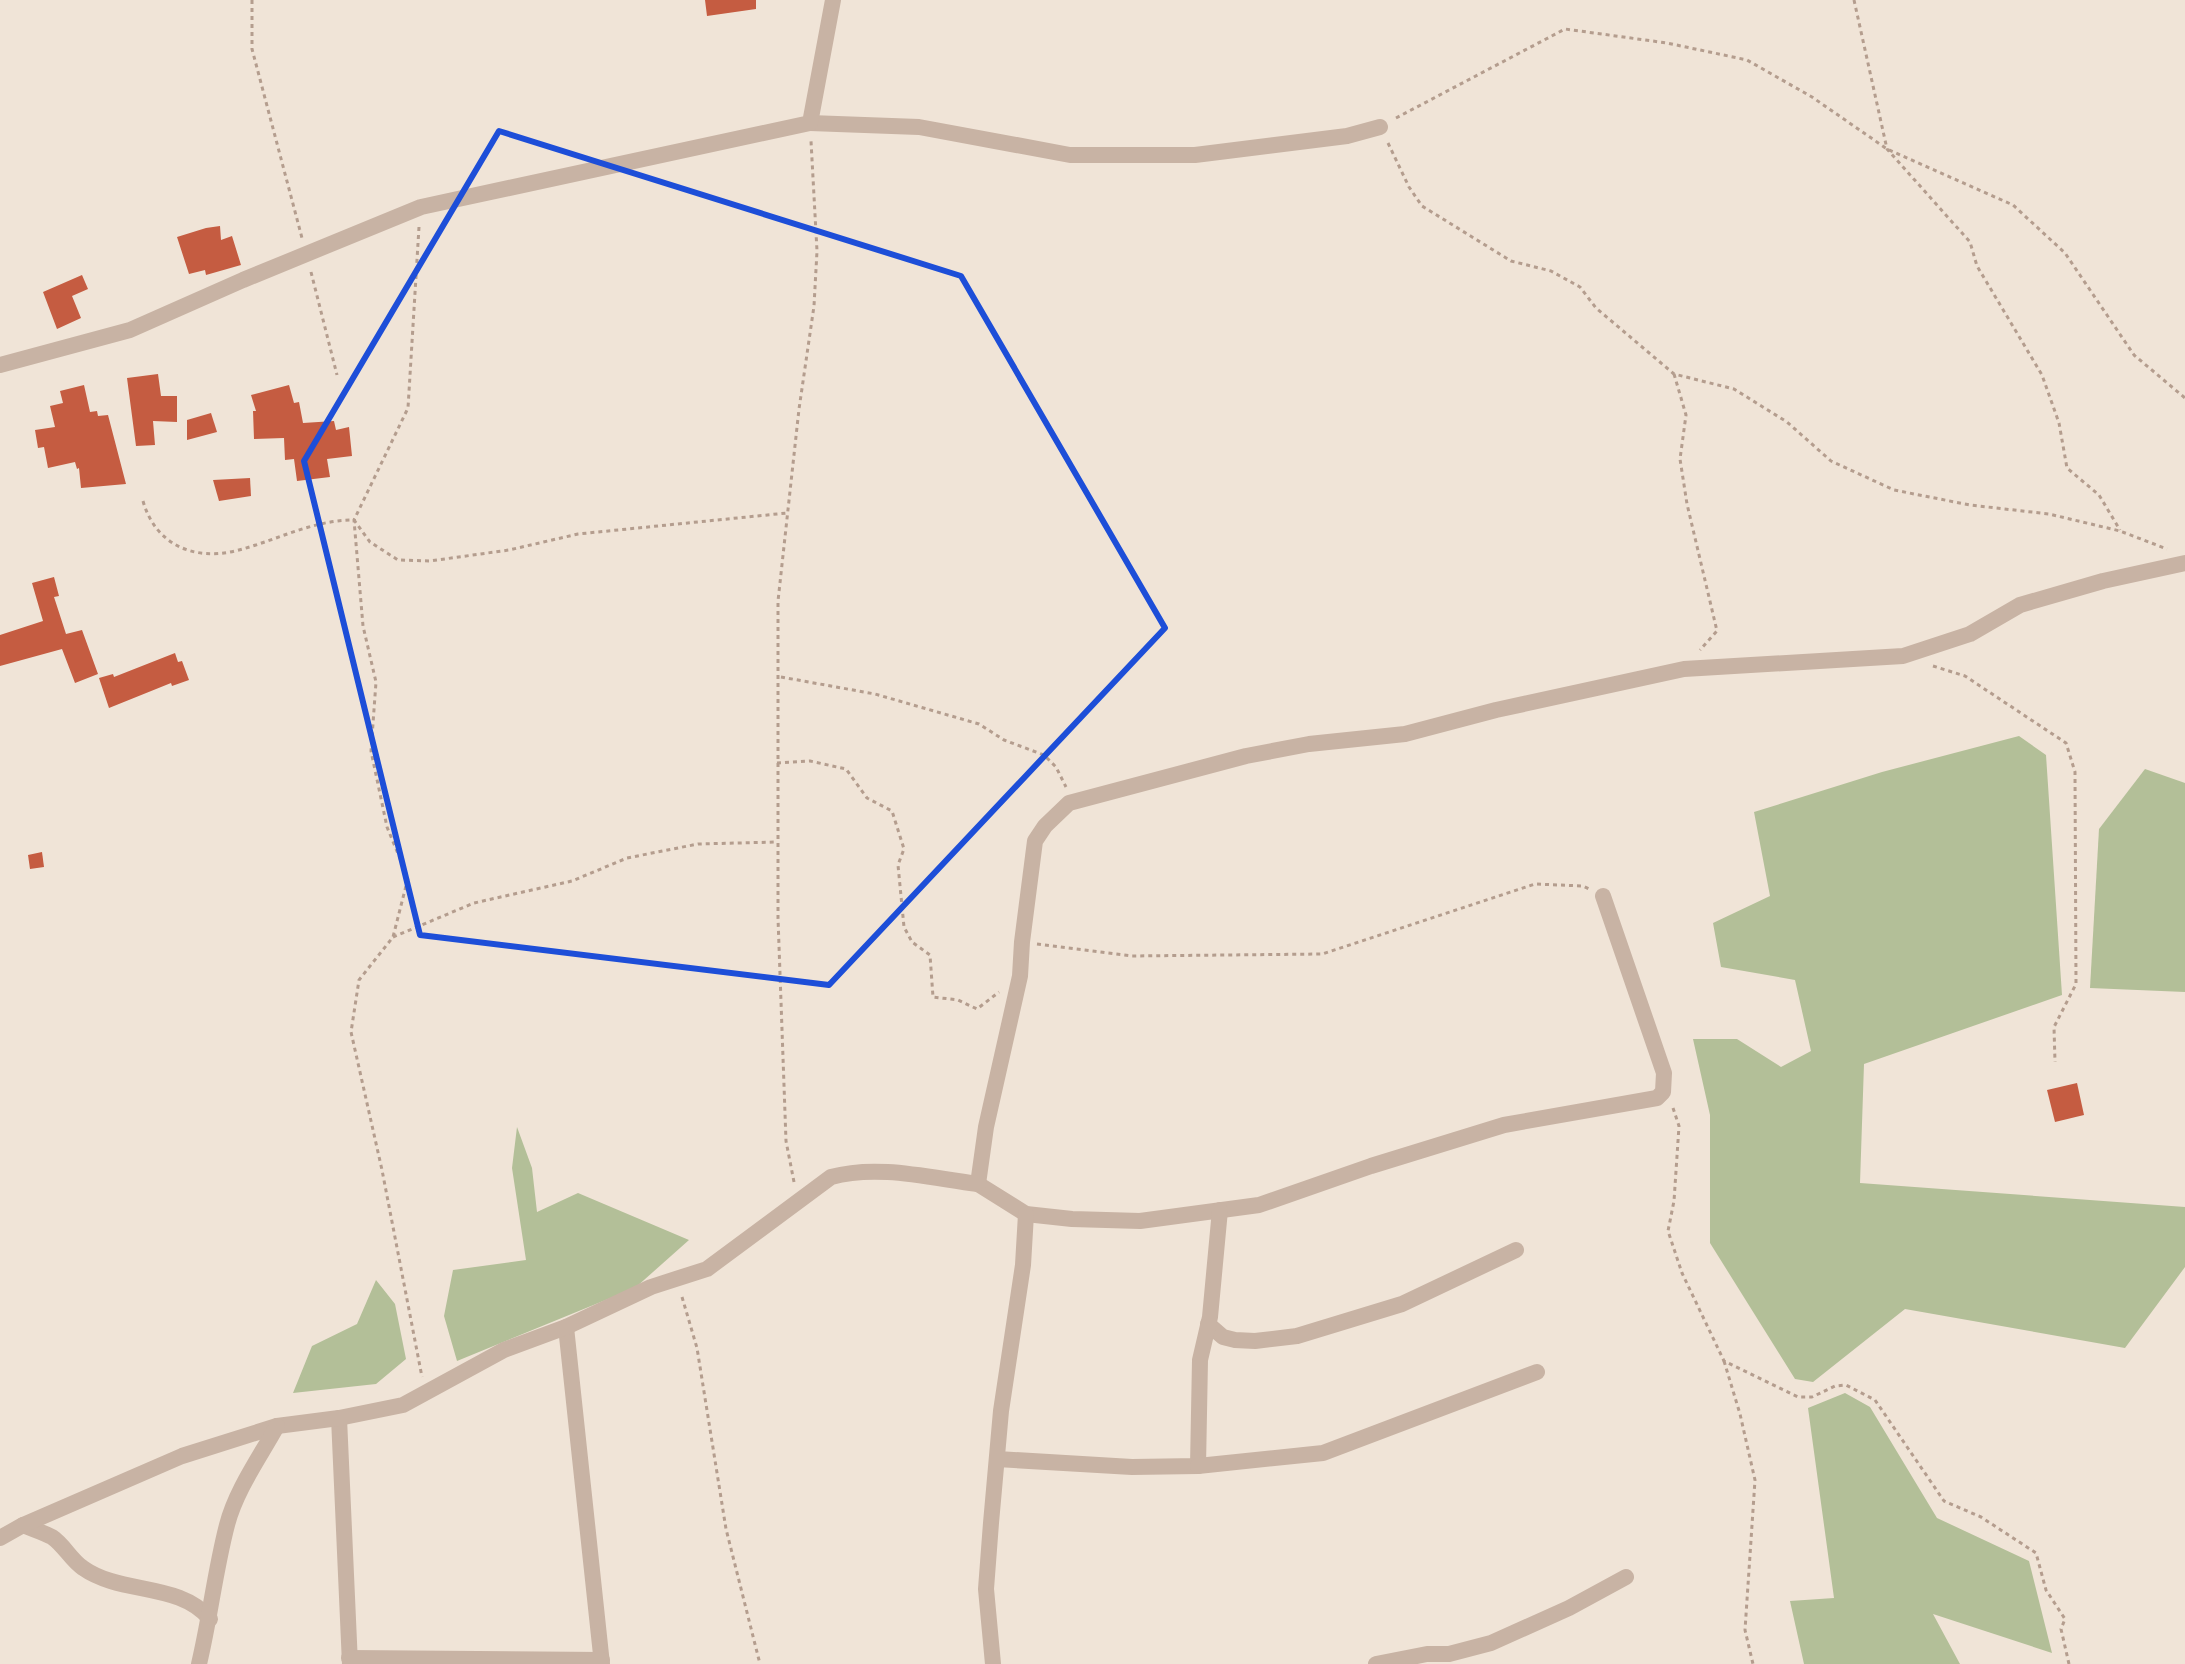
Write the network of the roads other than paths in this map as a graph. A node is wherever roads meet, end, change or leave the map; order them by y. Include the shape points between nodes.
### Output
1 (833, 0) edge
2 (810, 123) junction
3 (1380, 127) road end
4 (0, 365) edge
5 (2185, 563) edge
6 (1603, 896) road end
7 (978, 1184) junction
8 (1220, 1210) junction
9 (1026, 1214) junction
10 (1516, 1250) dead end
11 (1208, 1324) junction
12 (566, 1327) junction
13 (1537, 1372) dead end
14 (339, 1418) junction
15 (277, 1426) junction
16 (997, 1459) junction
17 (1198, 1466) junction
18 (23, 1525) junction
19 (0, 1538) edge
20 (1626, 1577) dead end
21 (210, 1619) junction
22 (350, 1661) edge
23 (602, 1662) edge
24 (199, 1664) edge
25 (993, 1664) edge
26 (1376, 1664) edge

1 - 2 street
2 - 3 street via 919,127 1070,155 1195,155
2 - 4 street via 421,207 130,330
5 - 7 street via 2020,605 1970,634 1903,656 1684,669 1405,734 1246,756 1069,803 1035,841 1020,976
6 - 8 street via 1665,1081 1657,1098 1504,1125 1259,1205
7 - 9 street
7 - 12 street via 868,1171 831,1177 707,1269 651,1287
8 - 9 street via 1140,1221
8 - 11 street
9 - 16 street
10 - 11 street via 1402,1304 1297,1336 1235,1340
11 - 17 street via 1200,1360
12 - 14 street via 504,1350 403,1405
12 - 23 street
13 - 17 street via 1323,1453
14 - 15 street
14 - 22 street
15 - 18 street via 182,1456
15 - 21 street via 227,1525
16 - 17 street
16 - 25 street via 986,1589
18 - 19 street
18 - 21 street via 53,1538 83,1568 126,1587 179,1597
20 - 26 street via 1491,1643
21 - 24 street
22 - 23 street

